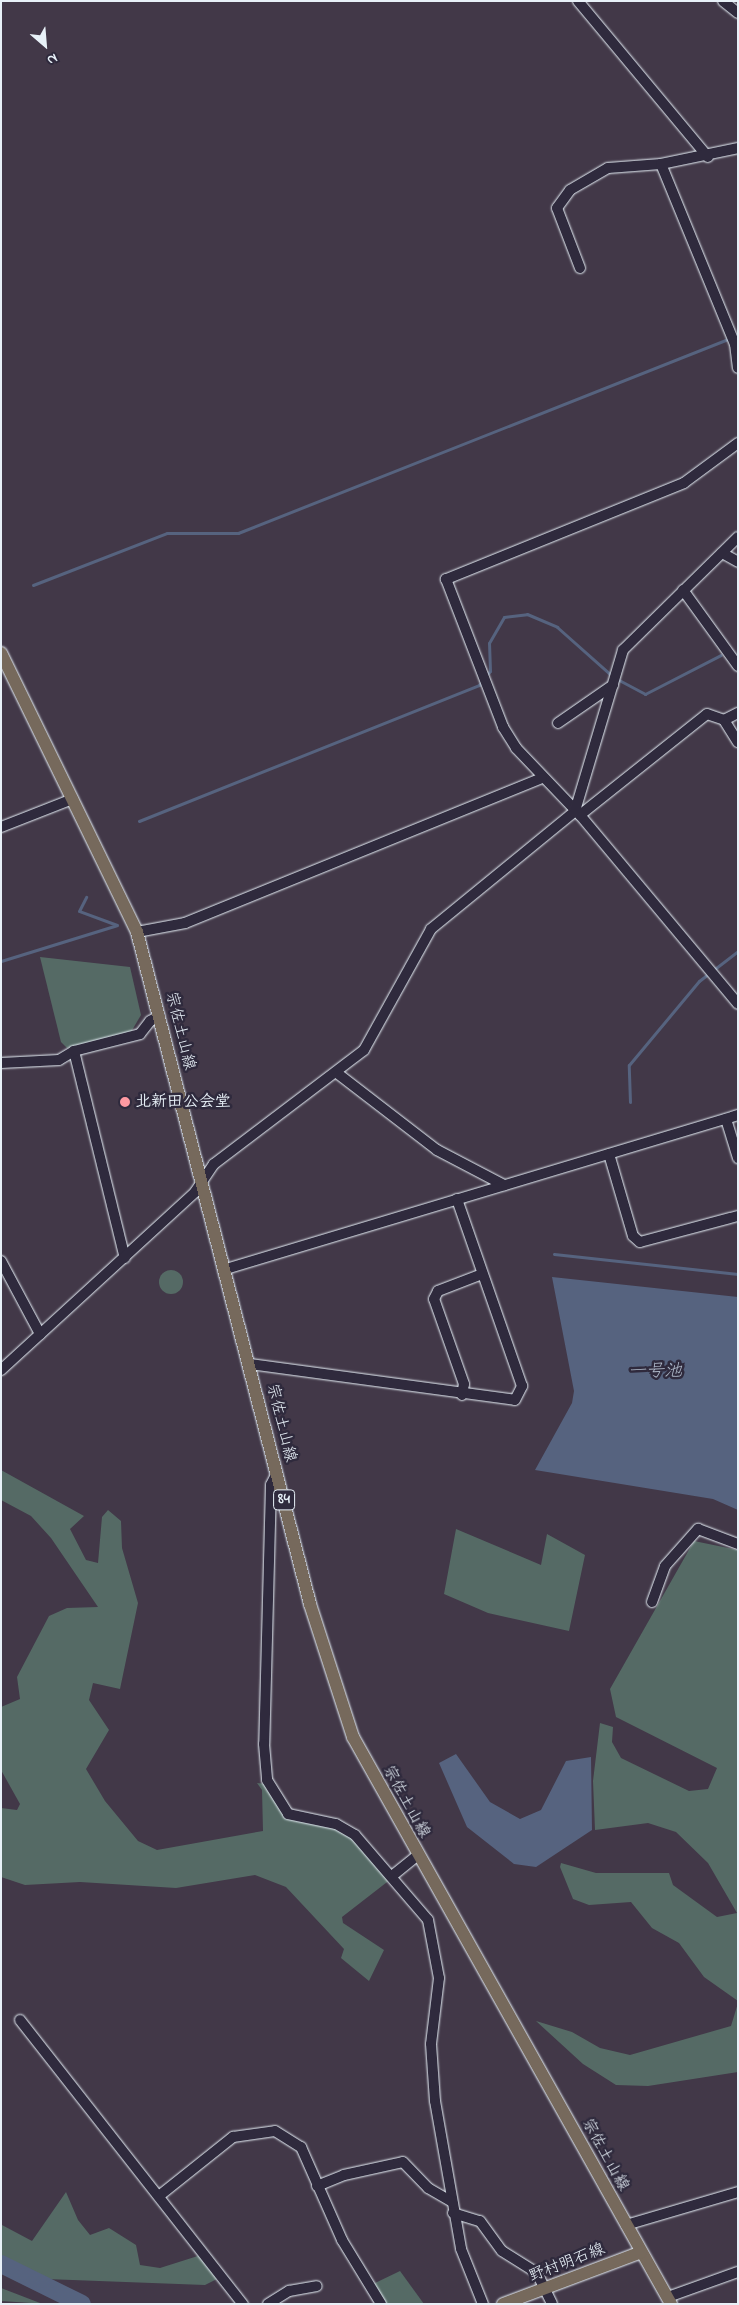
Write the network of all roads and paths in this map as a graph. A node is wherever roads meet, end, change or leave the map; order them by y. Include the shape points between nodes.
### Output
1 (578, 1) edge
2 (723, 1) edge
3 (738, 13) edge
4 (738, 148) edge
5 (708, 157) junction
6 (661, 164) junction
7 (580, 268) dead end
8 (738, 368) edge
9 (738, 443) edge
10 (738, 537) edge
11 (722, 553) junction
12 (738, 562) edge
13 (683, 590) junction
14 (1, 653) edge
15 (738, 666) edge
16 (613, 685) junction
17 (738, 713) edge
18 (724, 720) junction
19 (558, 723) dead end
20 (738, 742) edge
21 (542, 778) junction
22 (73, 799) junction
23 (577, 813) junction
24 (1, 827) edge
25 (137, 932) junction
26 (738, 1004) edge
27 (160, 1016) junction
28 (74, 1051) junction
29 (1, 1063) edge
30 (337, 1073) junction
31 (738, 1115) edge
32 (726, 1119) junction
33 (609, 1154) junction
34 (738, 1158) edge
35 (202, 1179) junction
36 (504, 1185) junction
37 (457, 1199) junction
38 (738, 1216) edge
39 (125, 1258) junction
40 (1, 1261) edge
41 (226, 1269) junction
42 (482, 1274) junction
43 (40, 1334) junction
44 (250, 1364) junction
45 (1, 1370) edge
46 (462, 1396) junction
47 (277, 1473) junction
48 (738, 1544) edge
49 (652, 1602) dead end
50 (417, 1856) junction
51 (392, 1876) junction
52 (20, 2020) dead end
53 (317, 2186) junction
54 (738, 2192) edge
55 (159, 2196) junction
56 (452, 2202) junction
57 (453, 2213) junction
58 (626, 2225) junction
59 (641, 2252) junction
60 (738, 2272) edge
61 (317, 2286) dead end
62 (544, 2288) junction
63 (670, 2300) edge
64 (243, 2304) edge
65 (268, 2304) edge
66 (381, 2304) edge
67 (483, 2304) edge
68 (503, 2304) edge
69 (552, 2304) edge

1 - 5 street
2 - 3 street
4 - 5 street
5 - 6 street
6 - 7 street via 608,168 570,190 557,208
6 - 8 street via 735,344
9 - 21 street via 684,483 446,579 503,727
10 - 11 street
11 - 12 street
11 - 13 street
13 - 15 street
13 - 16 street via 623,650
14 - 22 main road, 宗佐土山線 / 84
16 - 19 street
16 - 23 street
17 - 18 street
18 - 20 street
18 - 23 street via 707,714
21 - 23 street
21 - 25 street via 185,923
22 - 24 street
22 - 25 main road, 宗佐土山線 / 84
23 - 26 street
23 - 30 street via 431,929 374,1039
25 - 27 main road, 宗佐土山線 / 84
27 - 28 street via 150,1021 140,1034
27 - 35 main road, 宗佐土山線 / 84
28 - 29 street via 59,1060
28 - 39 street
30 - 35 street via 214,1164
30 - 36 street via 437,1150
31 - 32 street
32 - 33 street
32 - 34 street
33 - 36 street
33 - 38 street via 633,1236 640,1242
35 - 39 street via 195,1192
35 - 41 main road, 宗佐土山線 / 84
36 - 37 street
37 - 41 street
37 - 42 street
39 - 43 street
40 - 43 street
41 - 44 main road, 宗佐土山線 / 84
42 - 46 street via 438,1291 434,1299 464,1384
42 - 46 street via 522,1389 510,1402
43 - 45 street
44 - 46 street
44 - 47 main road, 宗佐土山線 / 84
47 - 50 main road, 宗佐土山線 / 84 via 331,1681 353,1737
47 - 51 street via 271,1486 267,1780 288,1814 336,1824 355,1835
48 - 49 street via 698,1528 665,1566
50 - 51 street
50 - 58 main road, 宗佐土山線 / 84
51 - 56 street via 428,1920 438,1960 431,2072
52 - 55 street
53 - 55 street via 302,2147 275,2131 233,2137
53 - 56 street via 352,2172 403,2162 428,2188
53 - 66 street via 342,2240
54 - 58 street
55 - 64 street
56 - 57 street
57 - 62 street via 480,2221 502,2251 537,2273
57 - 67 street via 461,2249
58 - 59 main road, 宗佐土山線 / 84
59 - 62 main road, 野村明石線
59 - 63 main road, 宗佐土山線 / 84
60 - 63 street
61 - 65 street via 289,2291
62 - 68 main road, 野村明石線
62 - 69 street

